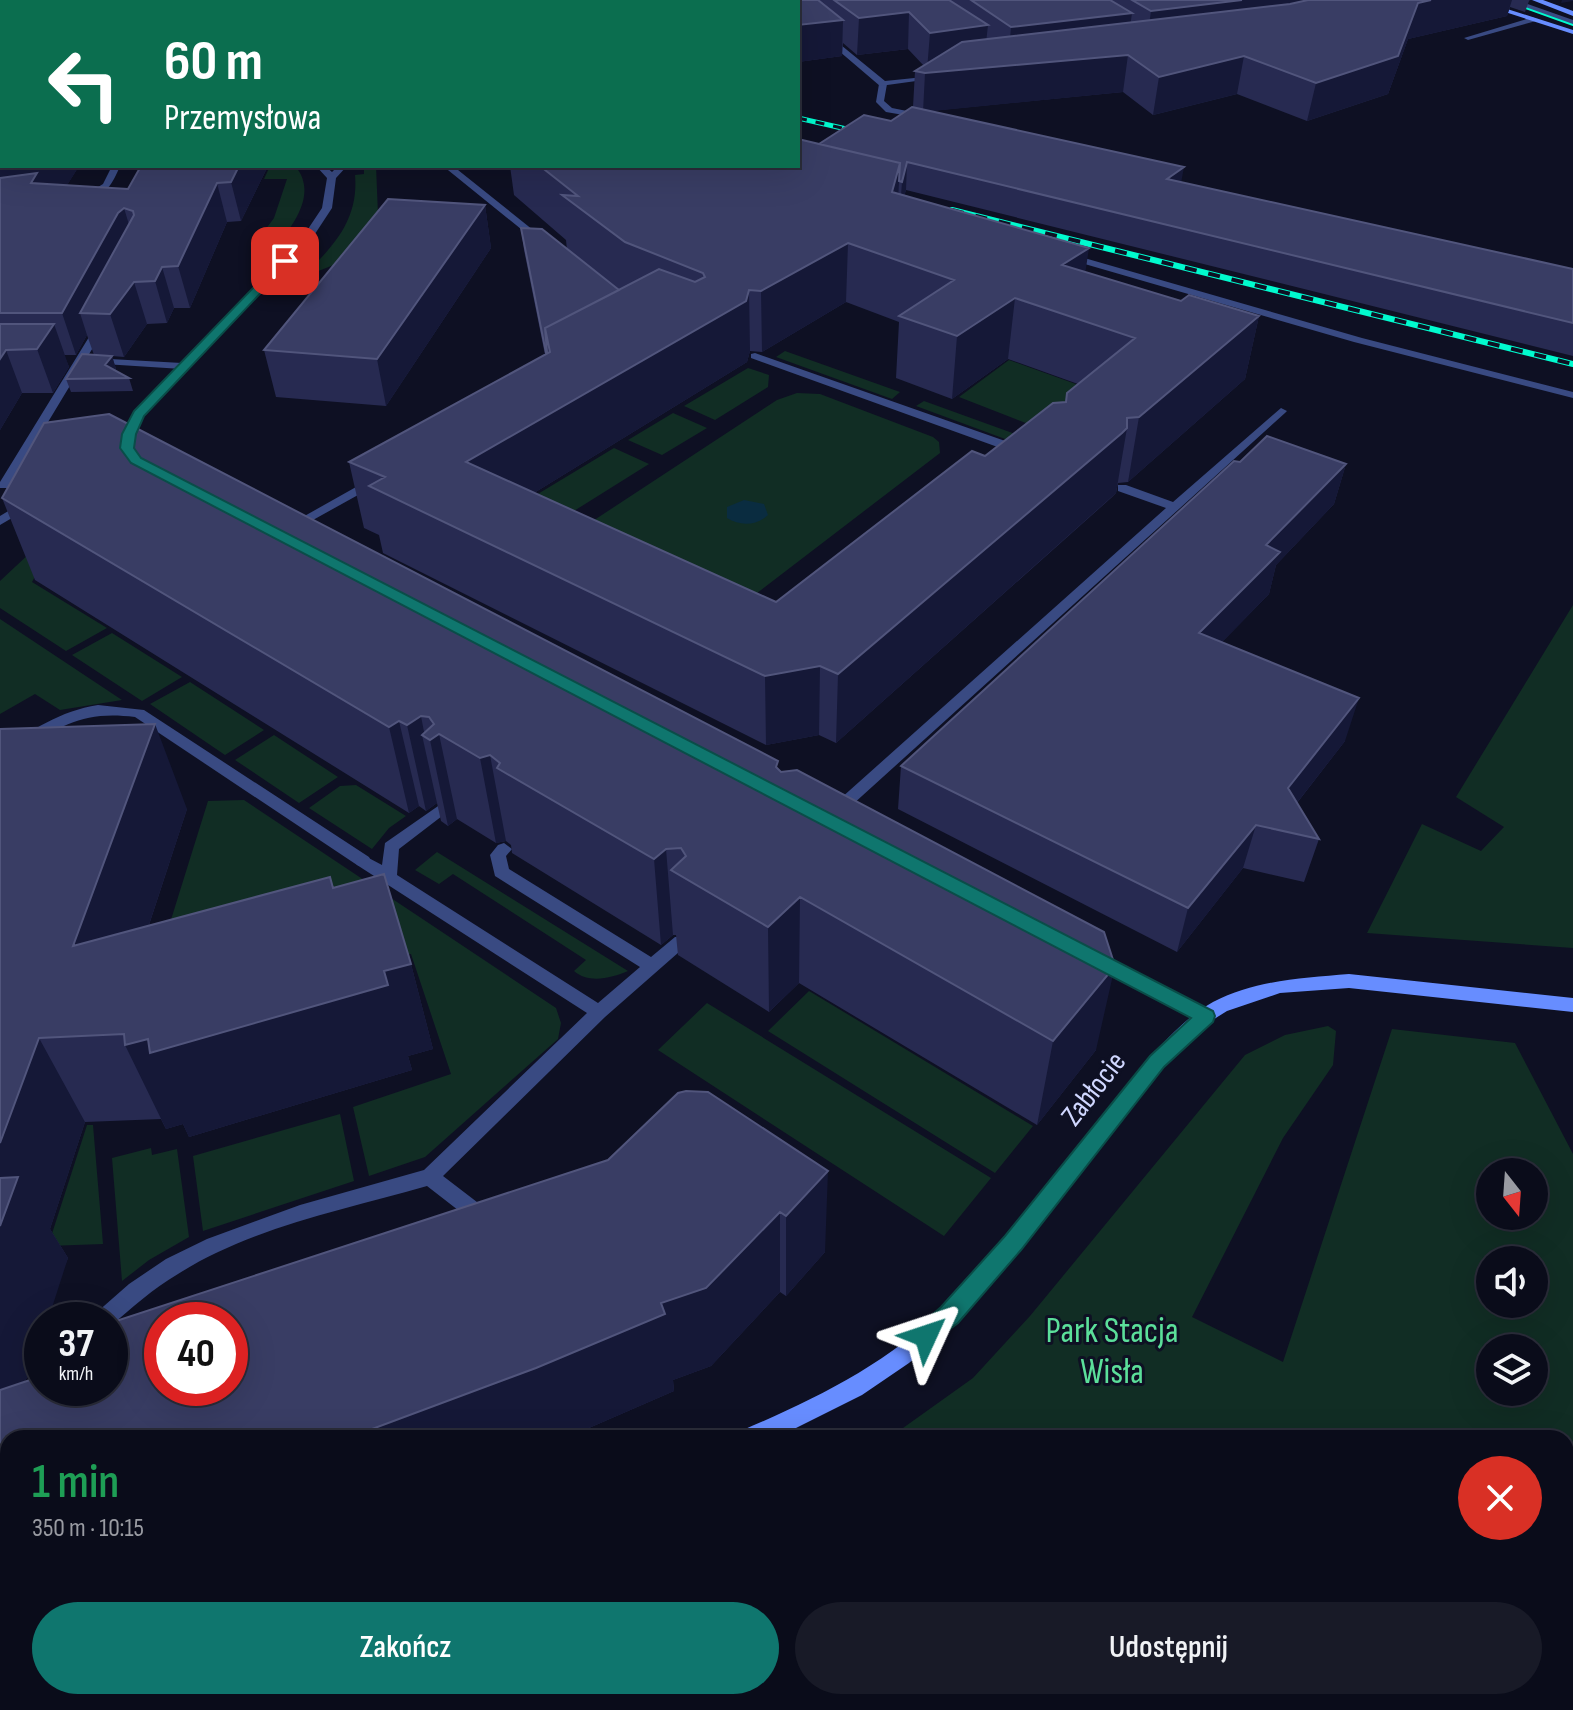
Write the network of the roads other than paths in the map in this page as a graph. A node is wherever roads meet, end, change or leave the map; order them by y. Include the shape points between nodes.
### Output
1 (1472, 0) edge
2 (1509, 0) edge
3 (1536, 0) edge
4 (800, 14) edge
5 (1573, 14) edge
6 (1533, 19) junction
7 (1573, 23) edge
8 (1573, 32) edge
9 (1468, 38) dead end
10 (945, 76) edge
11 (883, 84) junction
12 (933, 119) edge
13 (115, 168) edge
14 (322, 168) edge
15 (341, 168) edge
16 (450, 168) edge
17 (332, 177) junction
18 (80, 200) edge
19 (552, 250) edge
20 (1056, 253) edge
21 (109, 309) edge
22 (755, 356) dead end
23 (68, 361) dead end
24 (82, 361) junction
25 (182, 366) junction
26 (1573, 395) edge
27 (1281, 411) dead end
28 (126, 454) edge
29 (1037, 457) edge
30 (389, 473) edge
31 (4, 485) dead end
32 (1122, 488) edge
33 (34, 499) edge
34 (1176, 507) junction
35 (0, 521) edge
36 (286, 537) edge
37 (0, 762) edge
38 (441, 809) edge
39 (832, 822) edge
40 (504, 849) dead end
41 (389, 877) junction
42 (681, 941) edge
43 (1081, 951) edge
44 (652, 966) junction
45 (1573, 1005) edge
46 (599, 1012) junction
47 (1205, 1016) junction
48 (430, 1177) junction
49 (503, 1234) edge
50 (124, 1302) edge
51 (769, 1430) edge

1 - 6 street
2 - 7 street
3 - 5 street
4 - 11 street
6 - 8 street
6 - 9 street
10 - 11 street
11 - 12 street via 880,102 889,110
13 - 18 street via 107,186
14 - 17 street
15 - 17 street
16 - 19 street
17 - 25 street via 327,208 306,240
20 - 26 street
21 - 24 street
22 - 29 street
23 - 24 street
24 - 25 street
24 - 31 street
25 - 28 street via 138,414
27 - 34 street
30 - 36 street
32 - 34 street
33 - 35 street
34 - 39 street via 852,798
37 - 41 street via 69,714 111,708 139,713
38 - 41 street via 391,847
40 - 44 street via 498,855 501,872
41 - 46 street
42 - 44 street
43 - 47 street
44 - 46 street
45 - 47 street, Zabłocie via 1320,982 1257,992
46 - 48 street
47 - 51 street, Zabłocie via 1157,1062 950,1315 854,1388
48 - 49 street
48 - 50 street via 225,1239 185,1258

